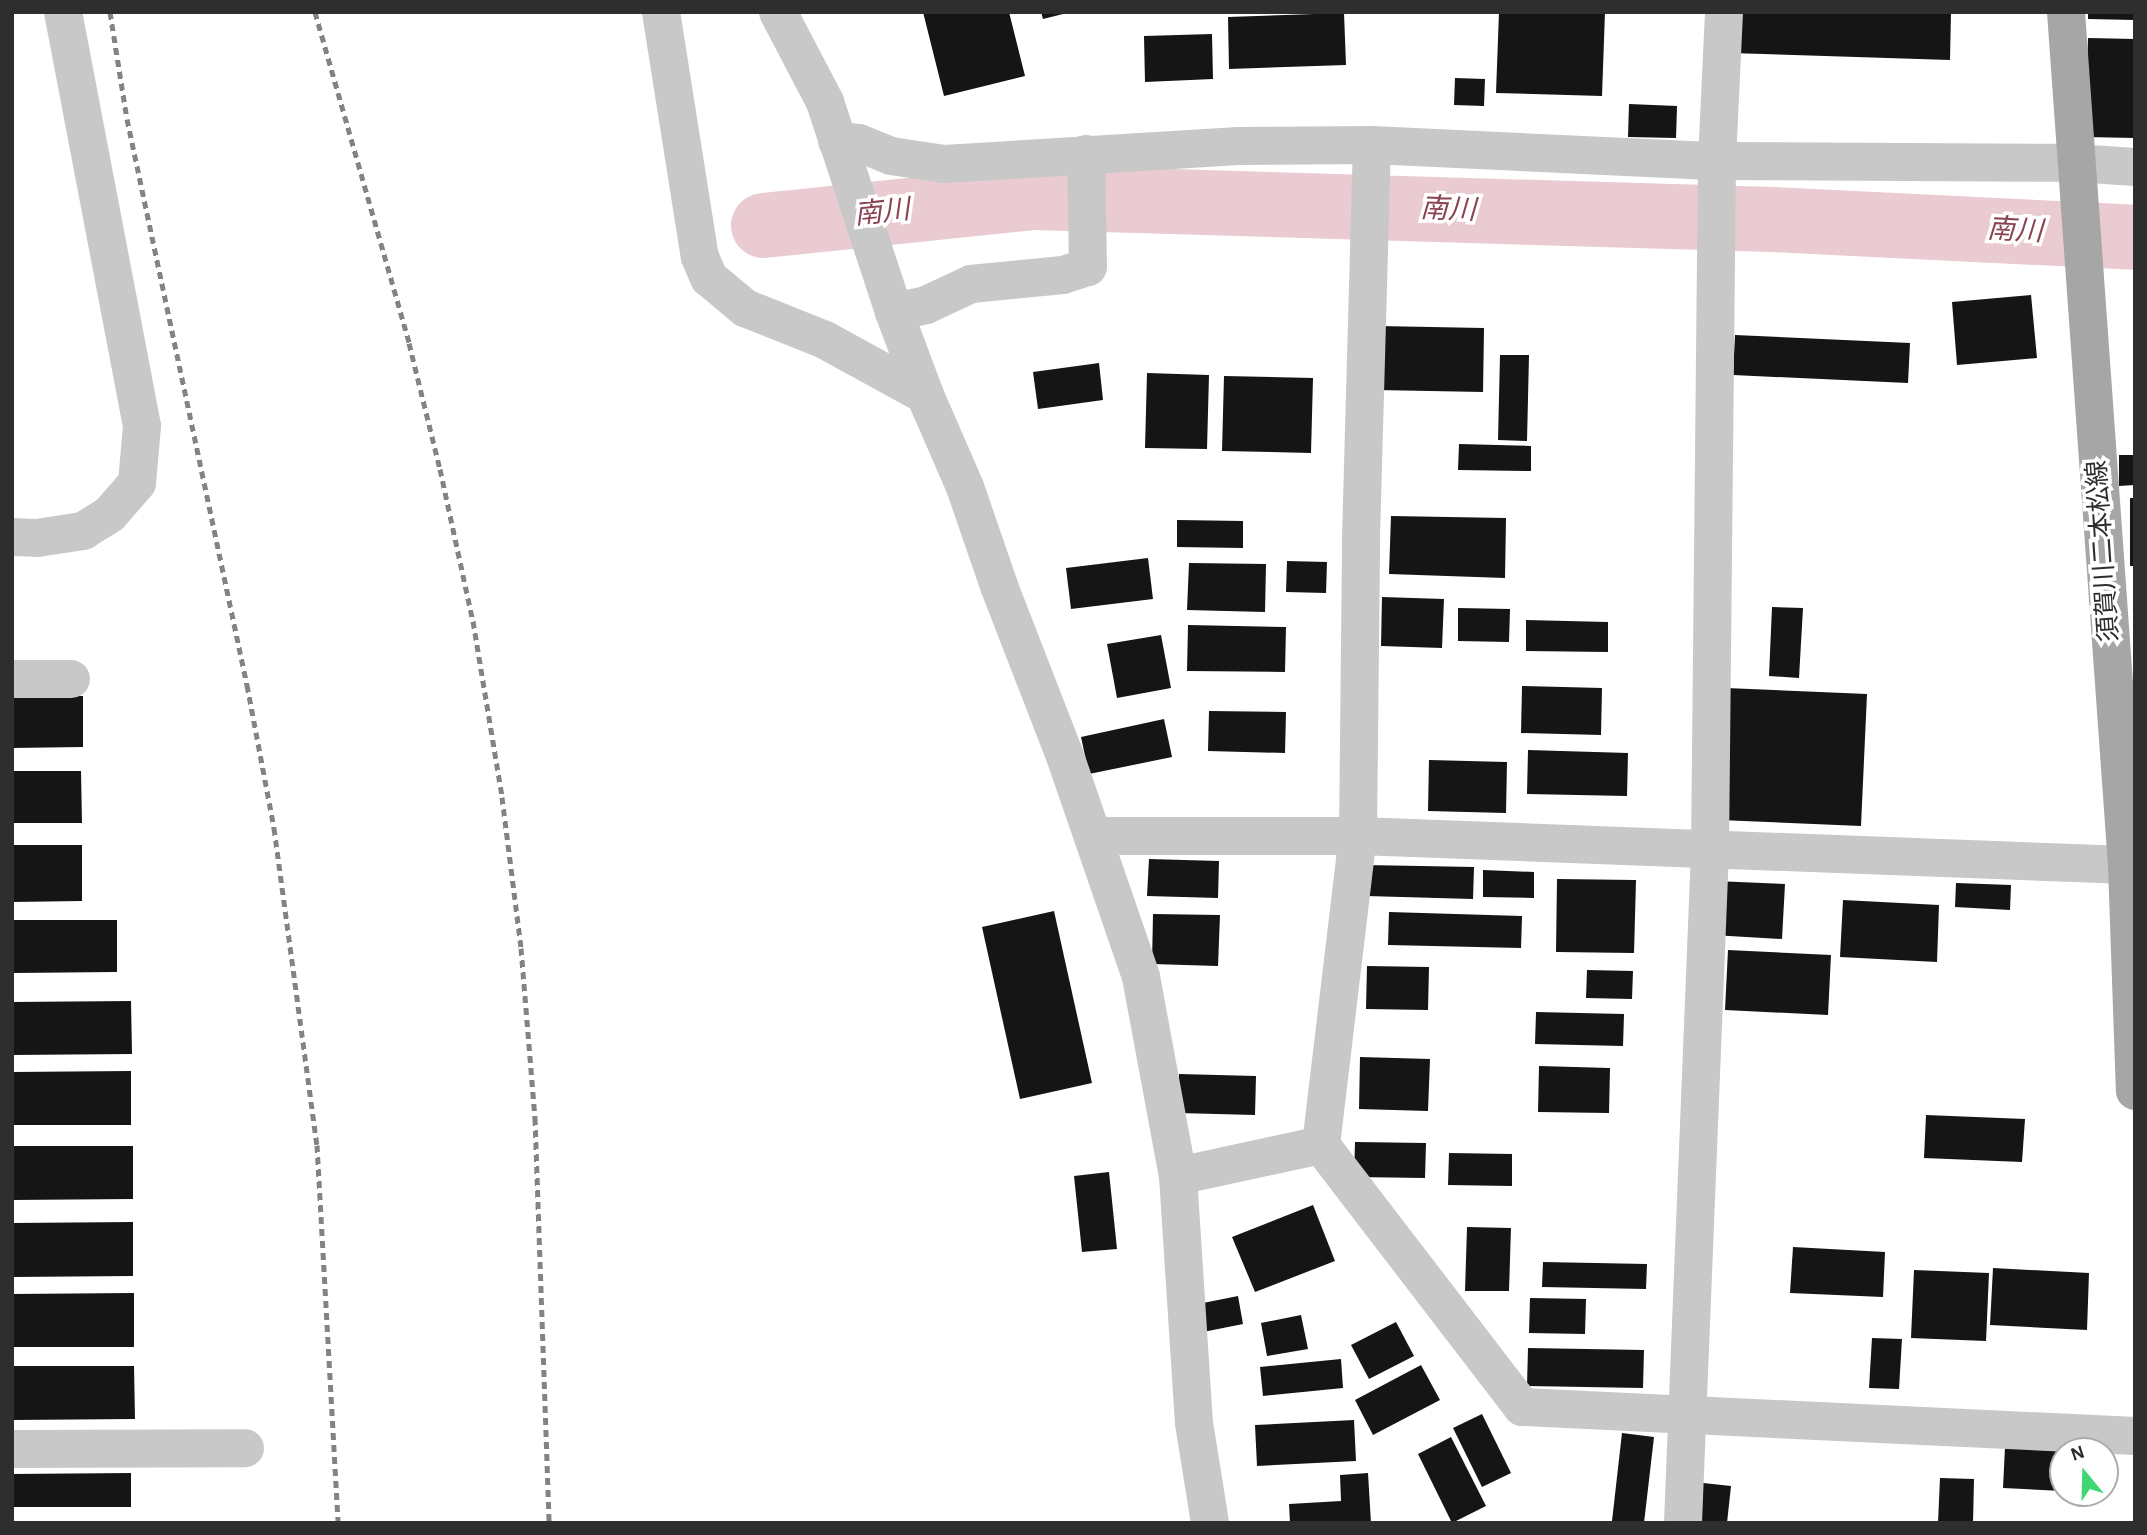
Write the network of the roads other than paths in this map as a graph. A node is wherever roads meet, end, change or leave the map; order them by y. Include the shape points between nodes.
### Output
1 (63, 12) edge
2 (661, 12) edge
3 (778, 12) edge
4 (1724, 12) edge
5 (2066, 12) edge
6 (837, 141) junction
7 (1371, 155) junction
8 (2135, 167) edge
9 (1085, 168) junction
10 (1717, 169) junction
11 (2076, 175) junction
12 (894, 312) junction
13 (925, 395) junction
14 (12, 537) edge
15 (12, 679) edge
16 (71, 679) dead end
17 (1094, 836) junction
18 (1358, 836) junction
19 (1710, 851) junction
20 (2127, 865) junction
21 (2134, 1080) edge
22 (2135, 1091) edge
23 (1321, 1145) junction
24 (1178, 1176) junction
25 (1689, 1416) junction
26 (2135, 1436) edge
27 (12, 1448) edge
28 (245, 1448) dead end
29 (1210, 1523) edge
30 (1684, 1523) edge

1 - 14 street via 142,426 137,483 110,514 83,531
2 - 13 street via 700,257 709,278 744,308 825,340
3 - 6 street via 825,102
4 - 10 street
5 - 11 main road, 須賀川二本松線
6 - 9 street via 944,164
6 - 12 street
7 - 9 street via 1238,146
7 - 10 street
7 - 18 street
8 - 11 street
9 - 12 street via 1088,267 1063,275 971,284 926,305
10 - 11 street
10 - 19 street
11 - 20 main road, 須賀川二本松線
12 - 13 street
13 - 17 street via 965,487
15 - 16 street
17 - 18 street
17 - 24 street via 1141,978
18 - 19 street
18 - 23 street
19 - 20 street
19 - 25 street
20 - 21 main road, 須賀川二本松線
21 - 22 main road, 須賀川二本松線
23 - 24 street
23 - 25 street via 1522,1407
24 - 29 street via 1194,1423
25 - 26 street
25 - 30 street
27 - 28 street

